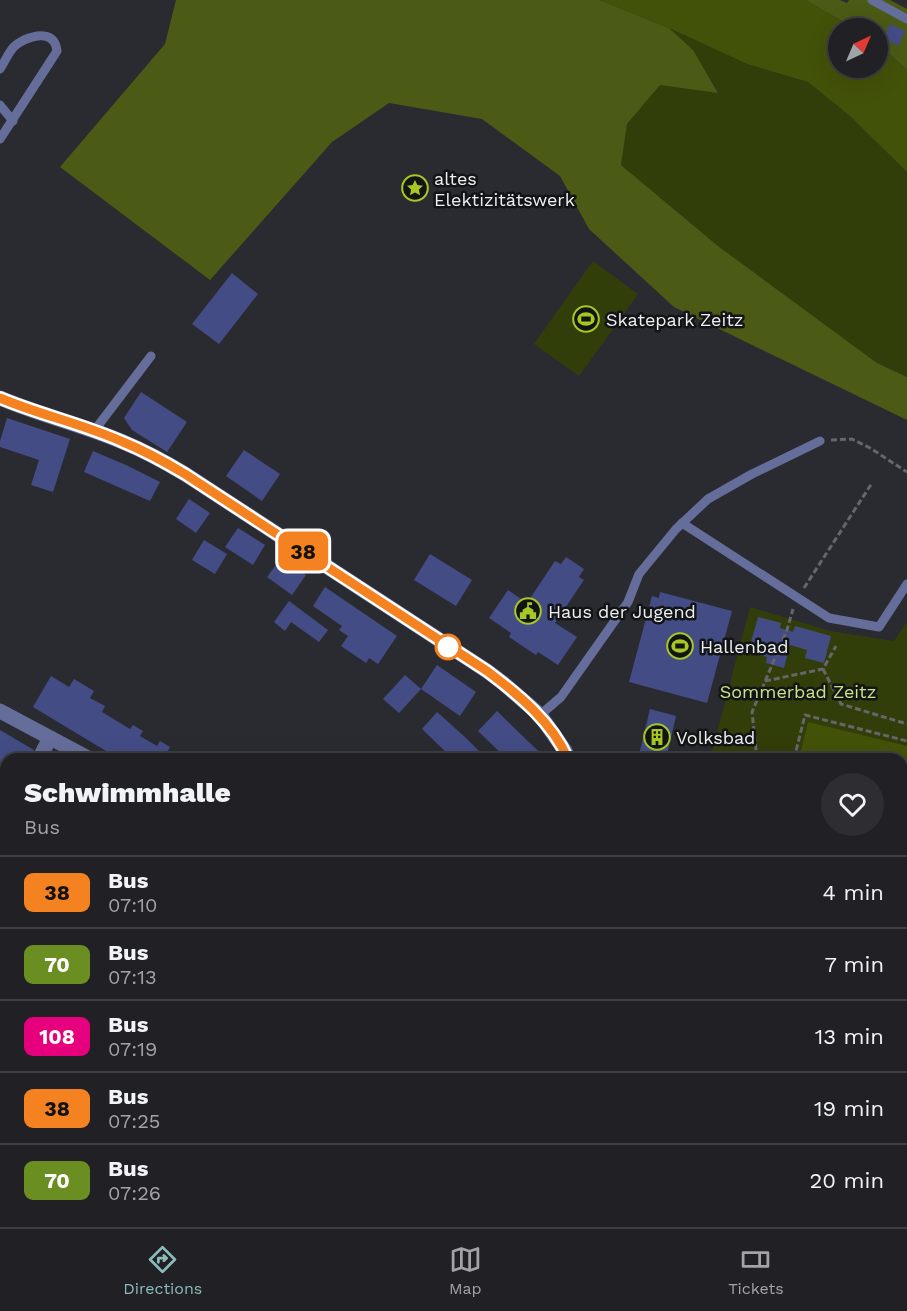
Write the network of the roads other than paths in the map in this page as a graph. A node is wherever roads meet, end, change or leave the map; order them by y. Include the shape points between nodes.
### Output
1 (872, 0) edge
2 (907, 19) edge
3 (0, 69) edge
4 (0, 105) edge
5 (13, 121) junction
6 (0, 139) edge
7 (151, 356) dead end
8 (0, 398) edge
9 (94, 431) junction
10 (820, 441) road end
11 (682, 523) junction
12 (907, 584) edge
13 (0, 711) edge
14 (540, 715) junction
15 (50, 738) junction
16 (42, 753) edge
17 (79, 753) edge
18 (566, 753) edge

1 - 2 lane
3 - 5 lane via 15,45 30,38 43,35 56,44 57,51
4 - 5 lane
5 - 6 lane
7 - 9 lane
8 - 9 street
9 - 14 street via 159,458 185,474 487,671
10 - 11 lane via 708,499
11 - 12 lane via 829,618 879,627
11 - 14 lane via 639,574 628,602 561,697
13 - 15 street
14 - 18 street
15 - 16 street
15 - 17 street

